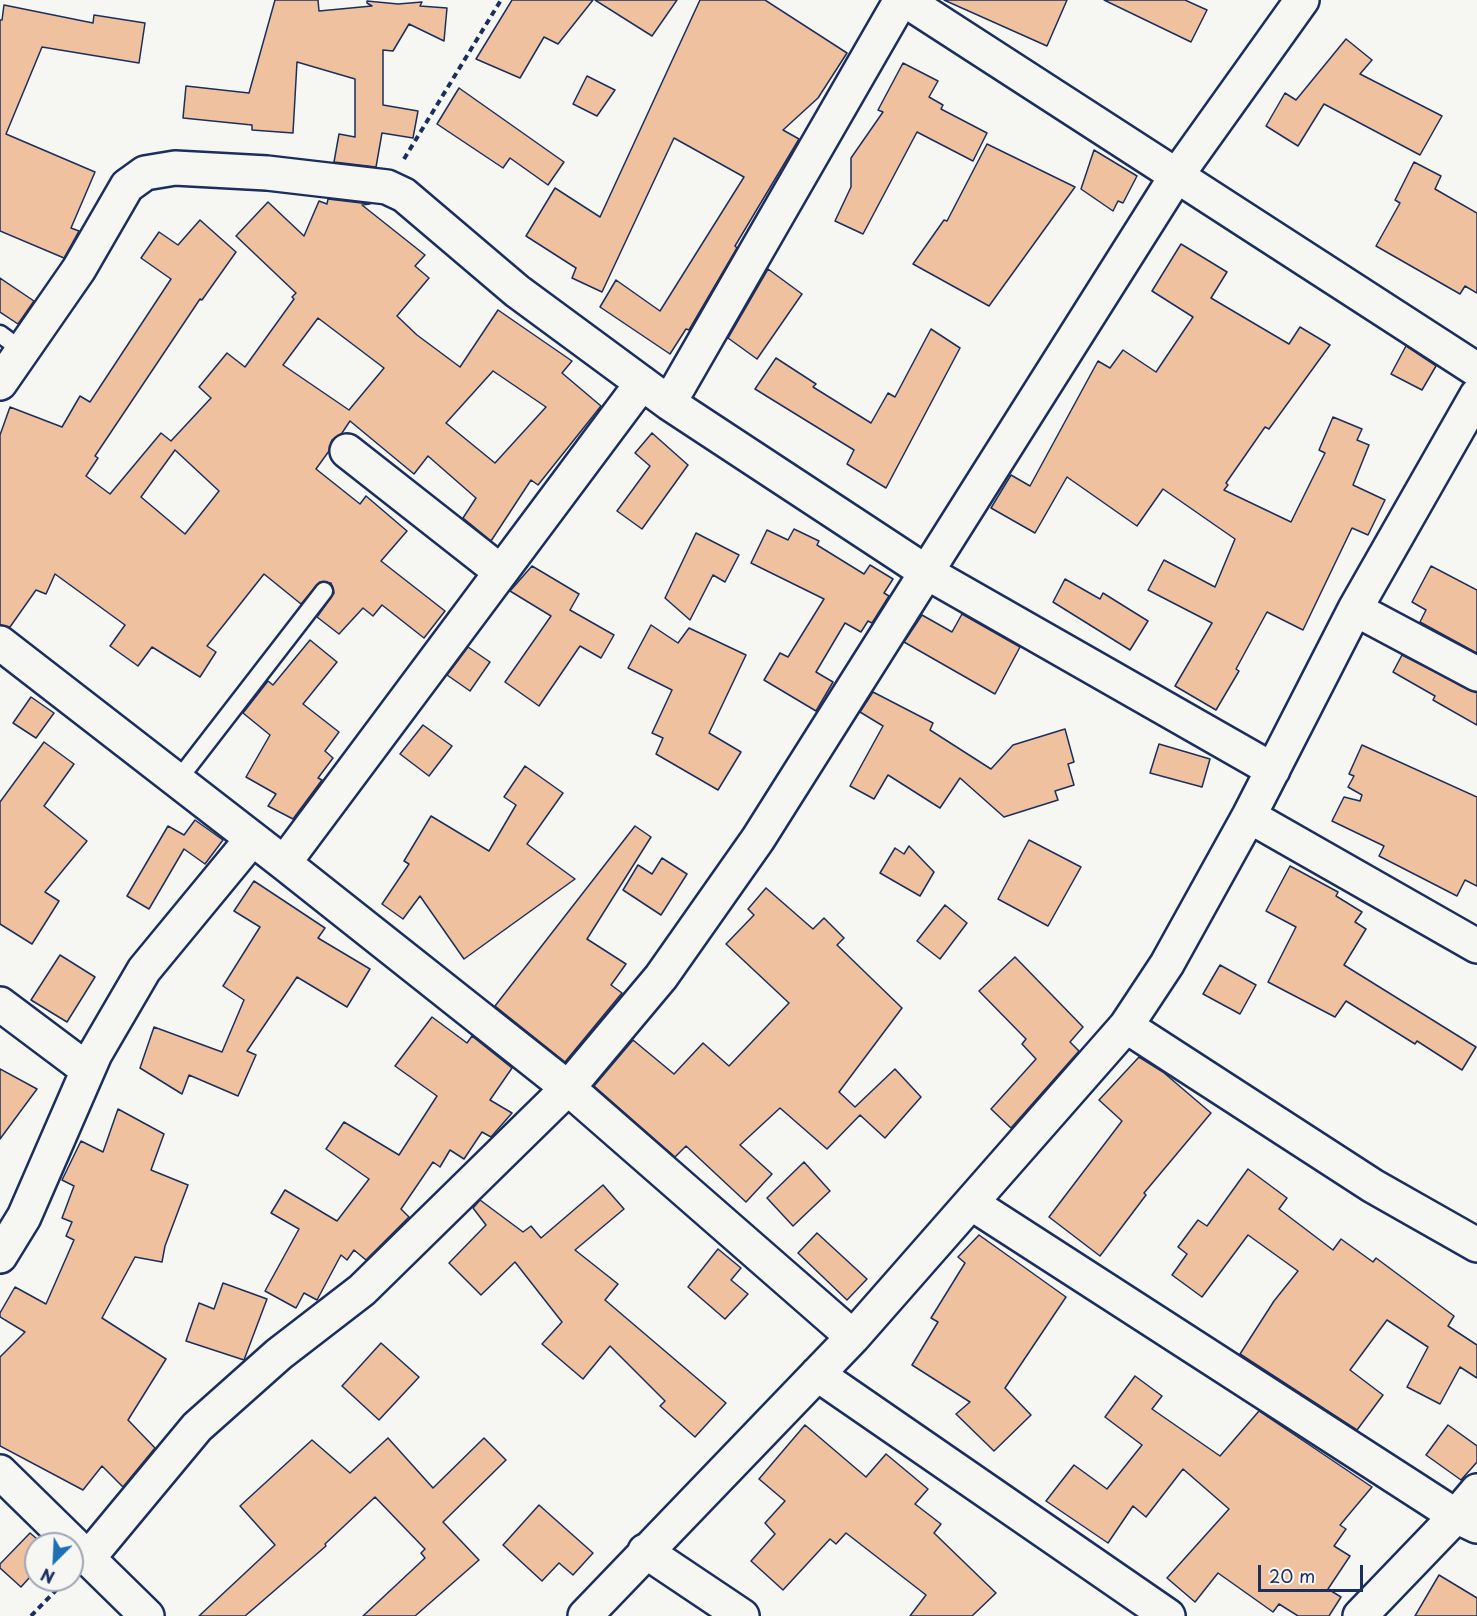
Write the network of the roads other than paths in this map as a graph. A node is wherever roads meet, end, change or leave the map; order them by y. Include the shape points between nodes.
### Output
1 (903, 0) edge
2 (1302, 0) edge
3 (1177, 175) junction
4 (12, 343) edge
5 (1477, 370) edge
6 (0, 383) edge
7 (642, 383) junction
8 (1477, 395) edge
9 (669, 403) junction
10 (347, 451) dead end
11 (501, 572) junction
12 (926, 572) junction
13 (324, 591) dead end
14 (1355, 609) junction
15 (0, 643) edge
16 (1477, 674) edge
17 (1273, 770) junction
18 (177, 780) junction
19 (1249, 816) junction
20 (252, 839) junction
21 (284, 862) junction
22 (1477, 946) edge
23 (0, 1004) edge
24 (1126, 1026) junction
25 (88, 1070) junction
26 (568, 1088) junction
27 (971, 1203) junction
28 (1477, 1245) edge
29 (0, 1256) edge
30 (853, 1337) junction
31 (817, 1374) junction
32 (0, 1472) edge
33 (1477, 1491) edge
34 (1467, 1521) edge
35 (645, 1551) junction
36 (88, 1557) junction
37 (147, 1616) edge
38 (585, 1616) edge
39 (742, 1616) edge
40 (1168, 1616) edge
41 (1360, 1616) edge

1 - 3 street
1 - 9 street
2 - 3 street
3 - 5 street
3 - 12 street
4 - 6 street
4 - 7 street via 79,269 127,186 145,172 175,168 267,172 387,188 404,195 517,291
7 - 9 street
7 - 11 street
8 - 14 street
9 - 12 street
10 - 11 street
11 - 21 street
12 - 17 street
12 - 26 street via 714,905 661,977
13 - 18 lane
14 - 16 street
14 - 17 street
15 - 18 street
17 - 19 street
18 - 20 street
19 - 22 street
19 - 24 street via 1167,964
20 - 21 street
20 - 25 street via 144,970
21 - 26 street
23 - 25 street
24 - 27 street
24 - 28 street via 1373,1186
25 - 29 street via 24,1217
26 - 30 street
26 - 36 street via 362,1290 279,1354 197,1427
27 - 30 street
27 - 34 street
30 - 31 street
31 - 35 street
31 - 40 street
32 - 36 street
33 - 34 street
34 - 41 street
35 - 38 street
35 - 39 street
36 - 37 street

